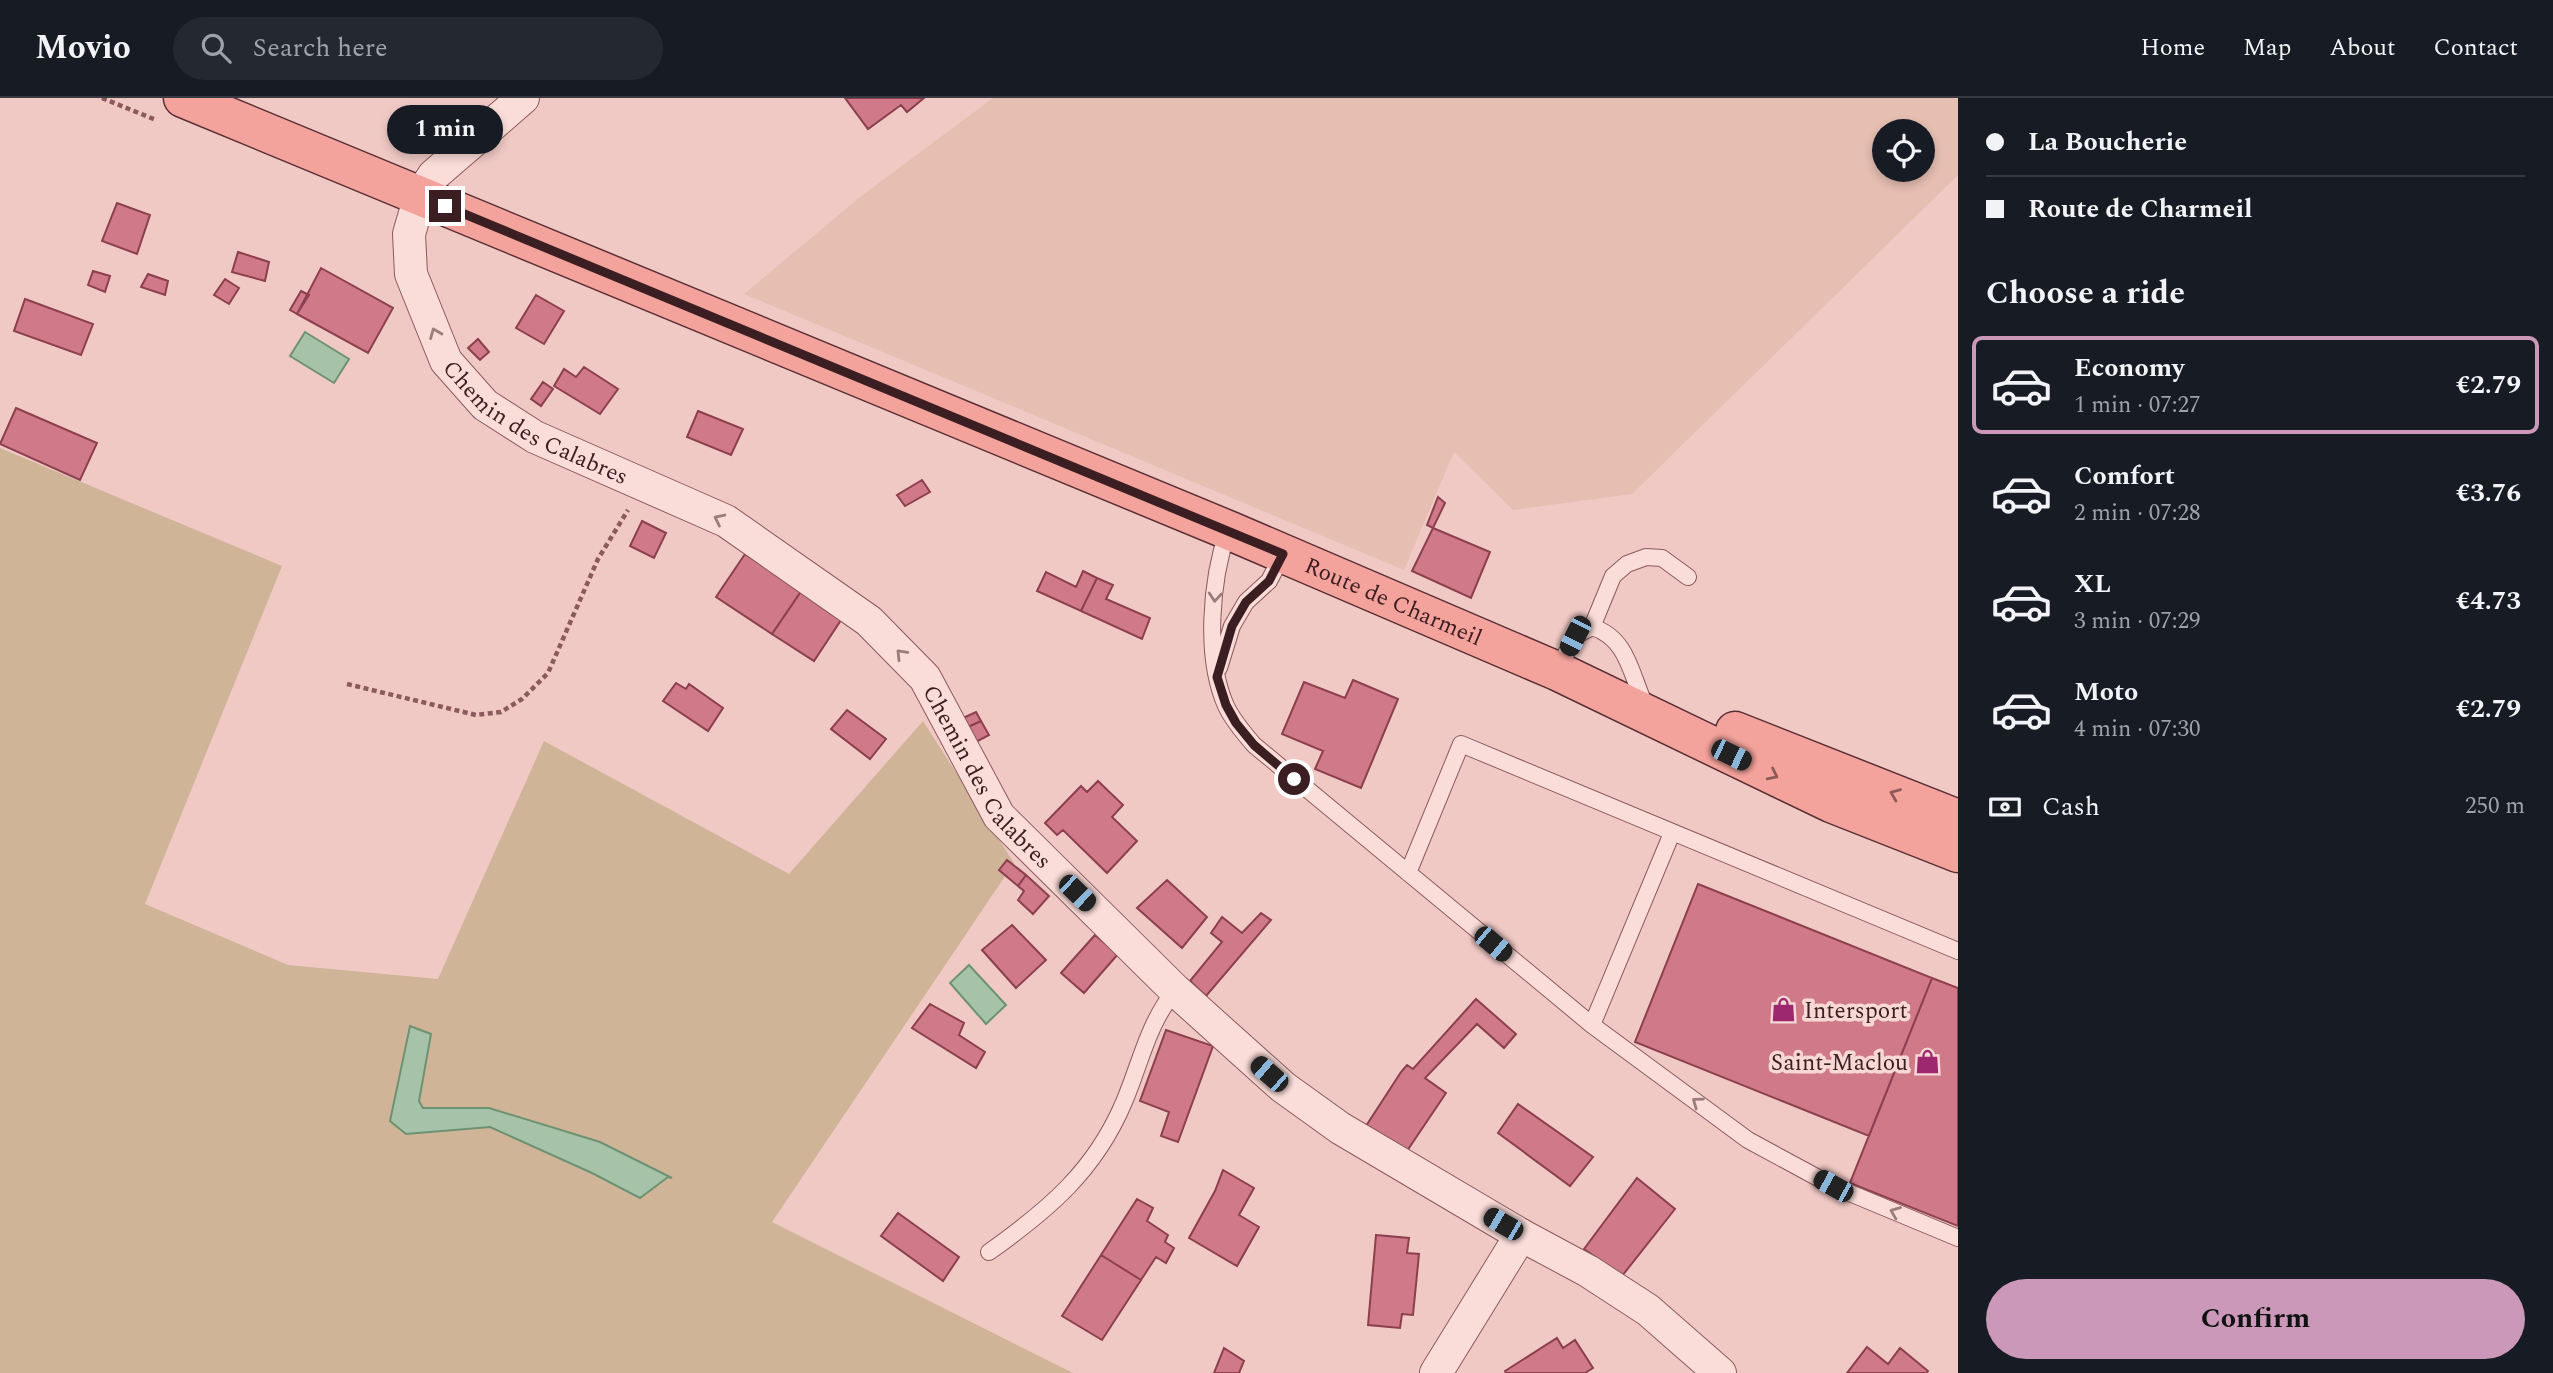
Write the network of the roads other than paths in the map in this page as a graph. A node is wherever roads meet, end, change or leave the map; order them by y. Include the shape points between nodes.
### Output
1 (523, 98) edge
2 (190, 99) edge
3 (420, 196) junction
4 (1228, 530) junction
5 (1283, 554) junction
6 (1688, 577) dead end
7 (1592, 627) junction
8 (1557, 671) junction
9 (1217, 677) junction
10 (1642, 698) junction
11 (1958, 819) edge
12 (1672, 833) junction
13 (1958, 853) edge
14 (1408, 873) junction
15 (1958, 951) edge
16 (1175, 990) junction
17 (1592, 1025) junction
18 (1521, 1235) junction
19 (1958, 1238) edge
20 (989, 1252) dead end
21 (1436, 1373) edge
22 (1720, 1373) edge

1 - 3 street via 434,175
2 - 3 main road, Route de Charmeil
3 - 4 main road, Route de Charmeil
16 -> 3 street, Chemin des Calabres via 999,817 925,678 869,621 726,522 535,437 485,405 446,361 411,274 409,234
4 - 5 main road, Route de Charmeil
4 -> 9 lane via 1218,559 1213,618
5 - 8 main road, Route de Charmeil
5 - 9 lane via 1269,581 1246,602 1232,626
6 - 7 lane via 1662,558 1646,557 1627,564 1613,576
7 - 8 lane via 1575,636
7 - 10 lane via 1619,642
8 - 10 main road, Route de Charmeil
8 -> 13 main road, Route de Charmeil via 1831,803
9 - 14 lane via 1226,705 1254,745
11 -> 10 main road, Route de Charmeil
12 - 14 lane via 1461,744
12 - 15 lane
12 - 17 lane
14 - 17 lane
16 - 18 street, Chemin des Calabres via 1283,1087 1340,1128
16 - 20 lane via 1159,1010 1105,1140 1040,1216
19 -> 17 lane via 1833,1186 1748,1140
18 - 21 street
18 - 22 street, Chemin des Calabres via 1588,1270 1648,1310

